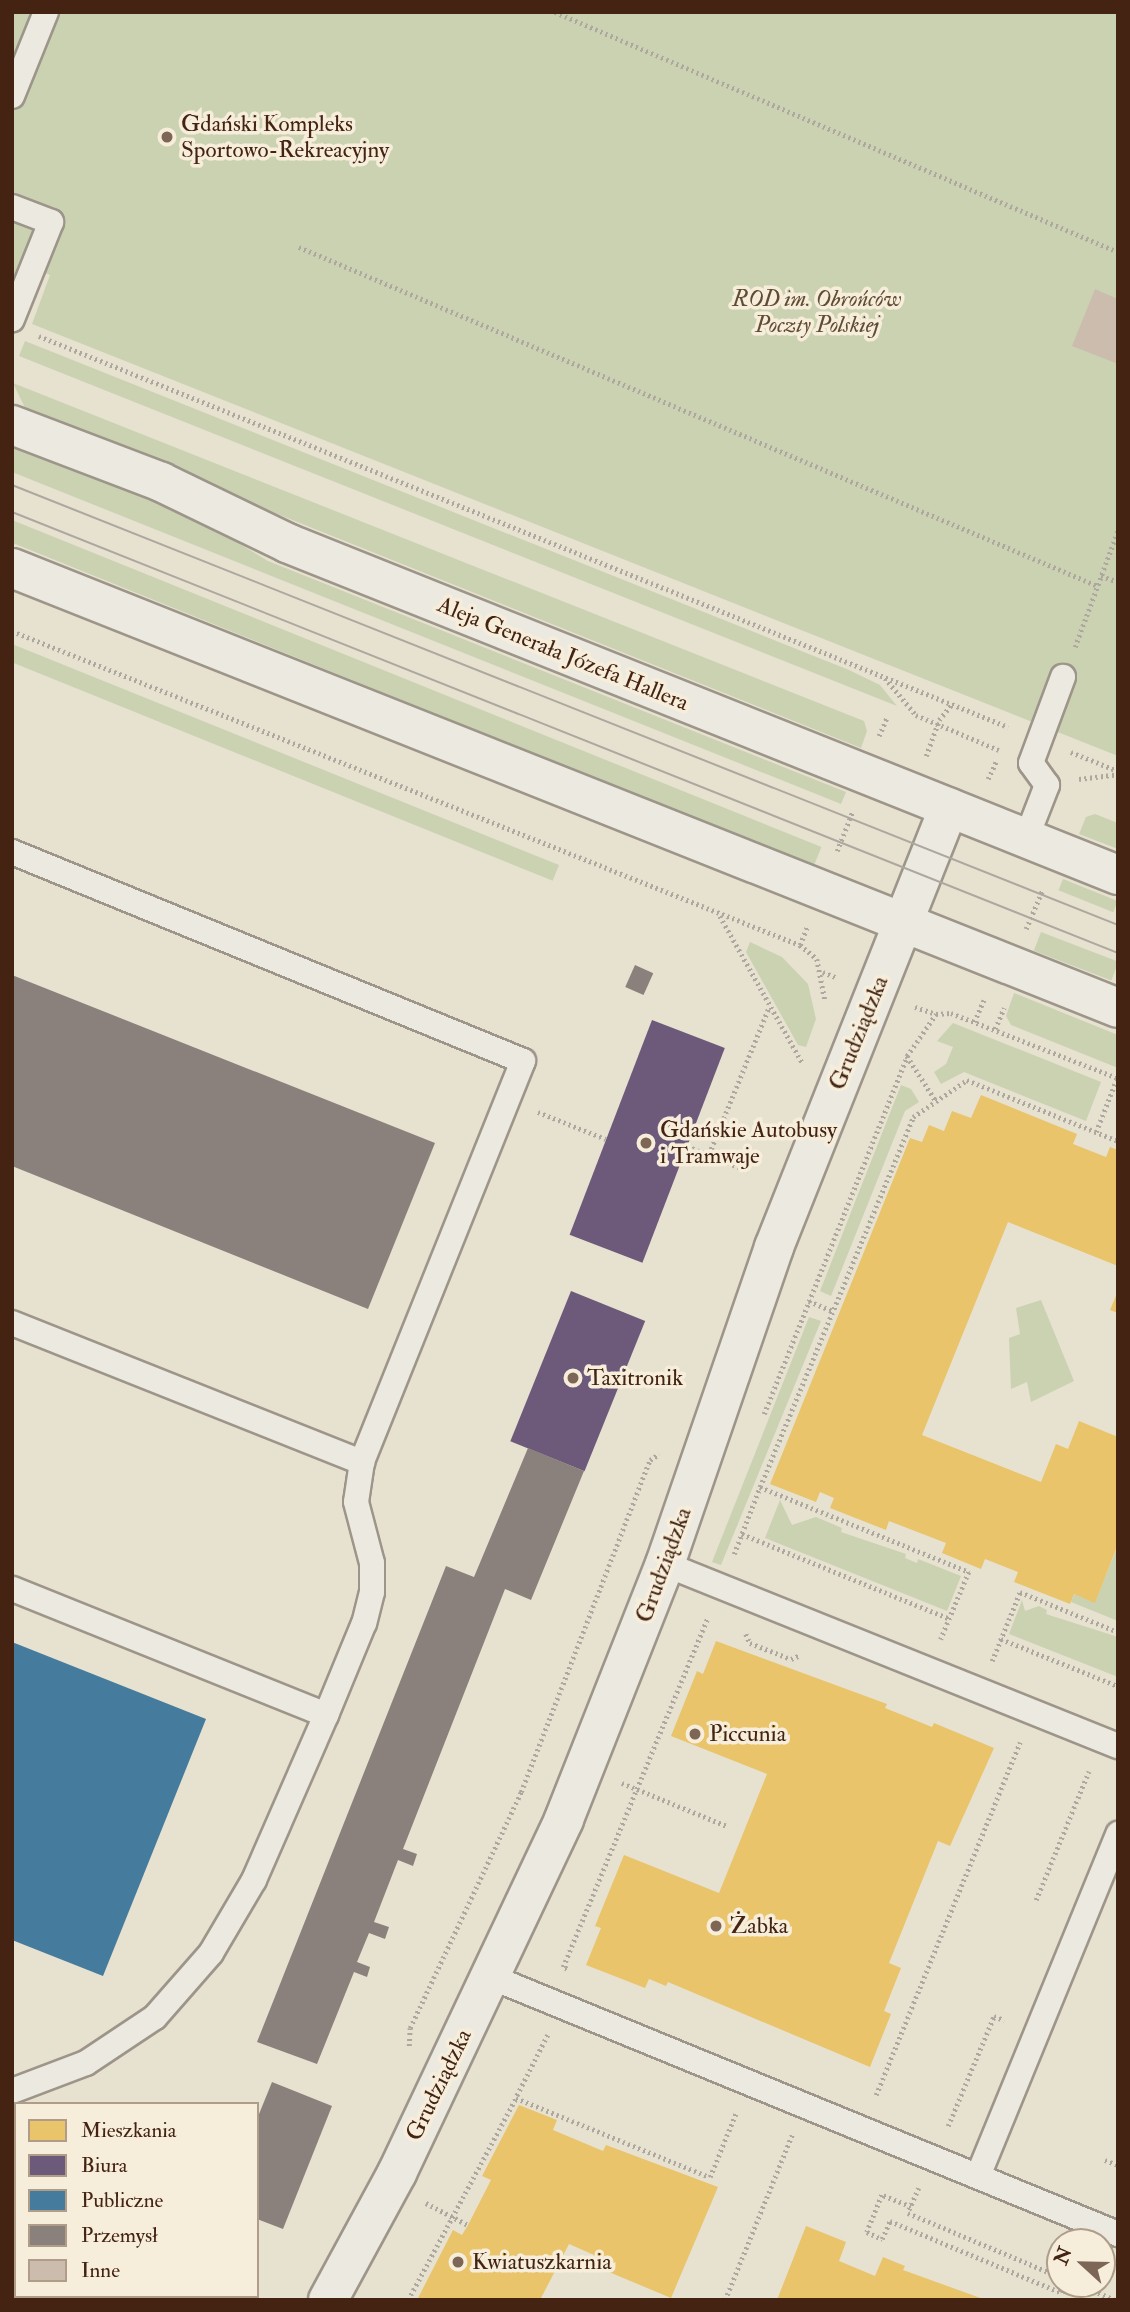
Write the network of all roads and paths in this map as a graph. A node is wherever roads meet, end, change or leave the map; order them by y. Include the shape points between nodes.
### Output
1 (46, 12) edge
2 (555, 12) edge
3 (12, 96) edge
4 (12, 207) edge
5 (299, 247) dead end
6 (1118, 252) edge
7 (19, 324) edge
8 (12, 425) edge
9 (1118, 530) edge
10 (12, 568) edge
11 (1101, 576) junction
12 (1118, 582) edge
13 (1098, 586) junction
14 (12, 631) edge
15 (1063, 677) joint
16 (885, 678) junction
17 (887, 717) dead end
18 (1006, 726) junction
19 (1006, 734) dead end
20 (1040, 739) junction
21 (1003, 743) dead end
22 (999, 750) junction
23 (1031, 763) junction
24 (1118, 772) edge
25 (865, 775) junction
26 (949, 808) junction
27 (1042, 845) junction
28 (12, 852) edge
29 (1118, 875) edge
30 (821, 889) junction
31 (720, 915) junction
32 (903, 922) junction
33 (800, 945) junction
34 (1005, 981) junction
35 (825, 1006) dead end
36 (769, 1007) junction
37 (1118, 1008) edge
38 (936, 1014) dead end
39 (974, 1021) junction
40 (995, 1030) junction
41 (907, 1056) dead end
42 (811, 1061) dead end
43 (1117, 1078) edge
44 (507, 1101) junction
45 (936, 1101) junction
46 (1096, 1132) junction
47 (606, 1139) dead end
48 (1118, 1141) edge
49 (687, 1146) dead end
50 (709, 1154) junction
51 (748, 1171) dead end
52 (808, 1301) dead end
53 (833, 1311) junction
54 (12, 1323) edge
55 (671, 1447) dead end
56 (362, 1462) junction
57 (761, 1487) dead end
58 (741, 1534) dead end
59 (665, 1564) junction
60 (12, 1589) edge
61 (950, 1619) dead end
62 (1001, 1639) dead end
63 (1118, 1686) edge
64 (1032, 1712) junction
65 (326, 1715) junction
66 (1109, 1743) edge
67 (618, 1781) dead end
68 (727, 1826) dead end
69 (1118, 1834) edge
70 (1036, 1900) dead end
71 (491, 1977) junction
72 (562, 2006) junction
73 (408, 2060) dead end
74 (749, 2082) junction
75 (12, 2091) edge
76 (876, 2095) dead end
77 (516, 2098) junction
78 (805, 2105) junction
79 (1105, 2160) dead end
80 (1118, 2165) edge
81 (978, 2176) junction
82 (923, 2179) dead end
83 (422, 2202) dead end
84 (911, 2207) junction
85 (453, 2217) junction
86 (468, 2225) dead end
87 (1118, 2234) edge
88 (1046, 2271) edge
89 (1046, 2286) edge
90 (328, 2300) edge
91 (408, 2300) edge
92 (725, 2300) edge

1 - 3 lane
2 - 6 path
4 - 7 lane via 51,222
5 - 13 path
7 - 16 path
8 - 25 main road, Aleja Generała Józefa Hallera via 161,482 287,543
9 - 11 path
10 - 30 main road
11 - 12 path
11 - 13 path
13 - 15 path
14 - 31 path
15 - 20 lane
16 - 18 path
16 - 22 path via 916,715
17 - 25 path
18 - 19 path
18 - 20 path
20 - 23 lane
20 - 24 path
21 - 22 path
22 - 23 path
22 - 26 path via 981,793
23 - 24 path via 1069,779 1094,780
23 - 27 lane via 1047,785
25 - 26 main road, Aleja Generała Józefa Hallera
25 - 30 path
26 - 27 main road, Aleja Generała Józefa Hallera
26 - 32 main road, Grudziądzka
27 - 29 main road, Aleja Generała Józefa Hallera
27 - 34 path
28 - 44 lane via 523,1062
30 - 32 main road
30 - 33 path
31 - 33 path
31 - 36 path
32 - 34 main road
32 - 59 main road, Grudziądzka via 774,1247
33 - 35 path via 817,959 823,972
34 - 37 main road
34 - 39 path via 987,992
34 - 40 path via 1008,999
36 - 42 path via 807,1071
36 - 50 path
38 - 39 path via 951,1013
39 - 40 path
40 - 43 path
41 - 45 path
43 - 46 path
44 - 47 path
44 - 56 lane
45 - 46 path via 967,1080
45 - 53 path via 913,1117
46 - 48 path
49 - 50 path
50 - 51 path
52 - 53 path
53 - 57 path
54 - 56 lane
55 - 73 path via 650,1460 521,1792 410,2028
56 - 65 lane via 356,1502 372,1563 372,1592
58 - 61 path
59 - 64 lane
59 - 71 main road, Grudziądzka via 564,1819
60 - 65 lane
62 - 63 path
64 - 66 lane
64 - 76 path
65 - 75 lane via 260,1867 211,1953 155,2017 86,2063
66 - 70 path
67 - 68 path
69 - 81 lane
71 - 72 lane
71 - 90 main road, Grudziądzka via 397,2173
72 - 74 lane
72 - 77 path
74 - 77 path via 710,2177
74 - 78 lane
77 - 85 path
78 - 81 lane
78 - 92 path
79 - 80 path
81 - 87 lane
82 - 84 path
83 - 85 path
84 - 88 path via 908,2213
84 - 89 path via 882,2195 866,2232 883,2239 890,2221
85 - 86 path
85 - 91 path

